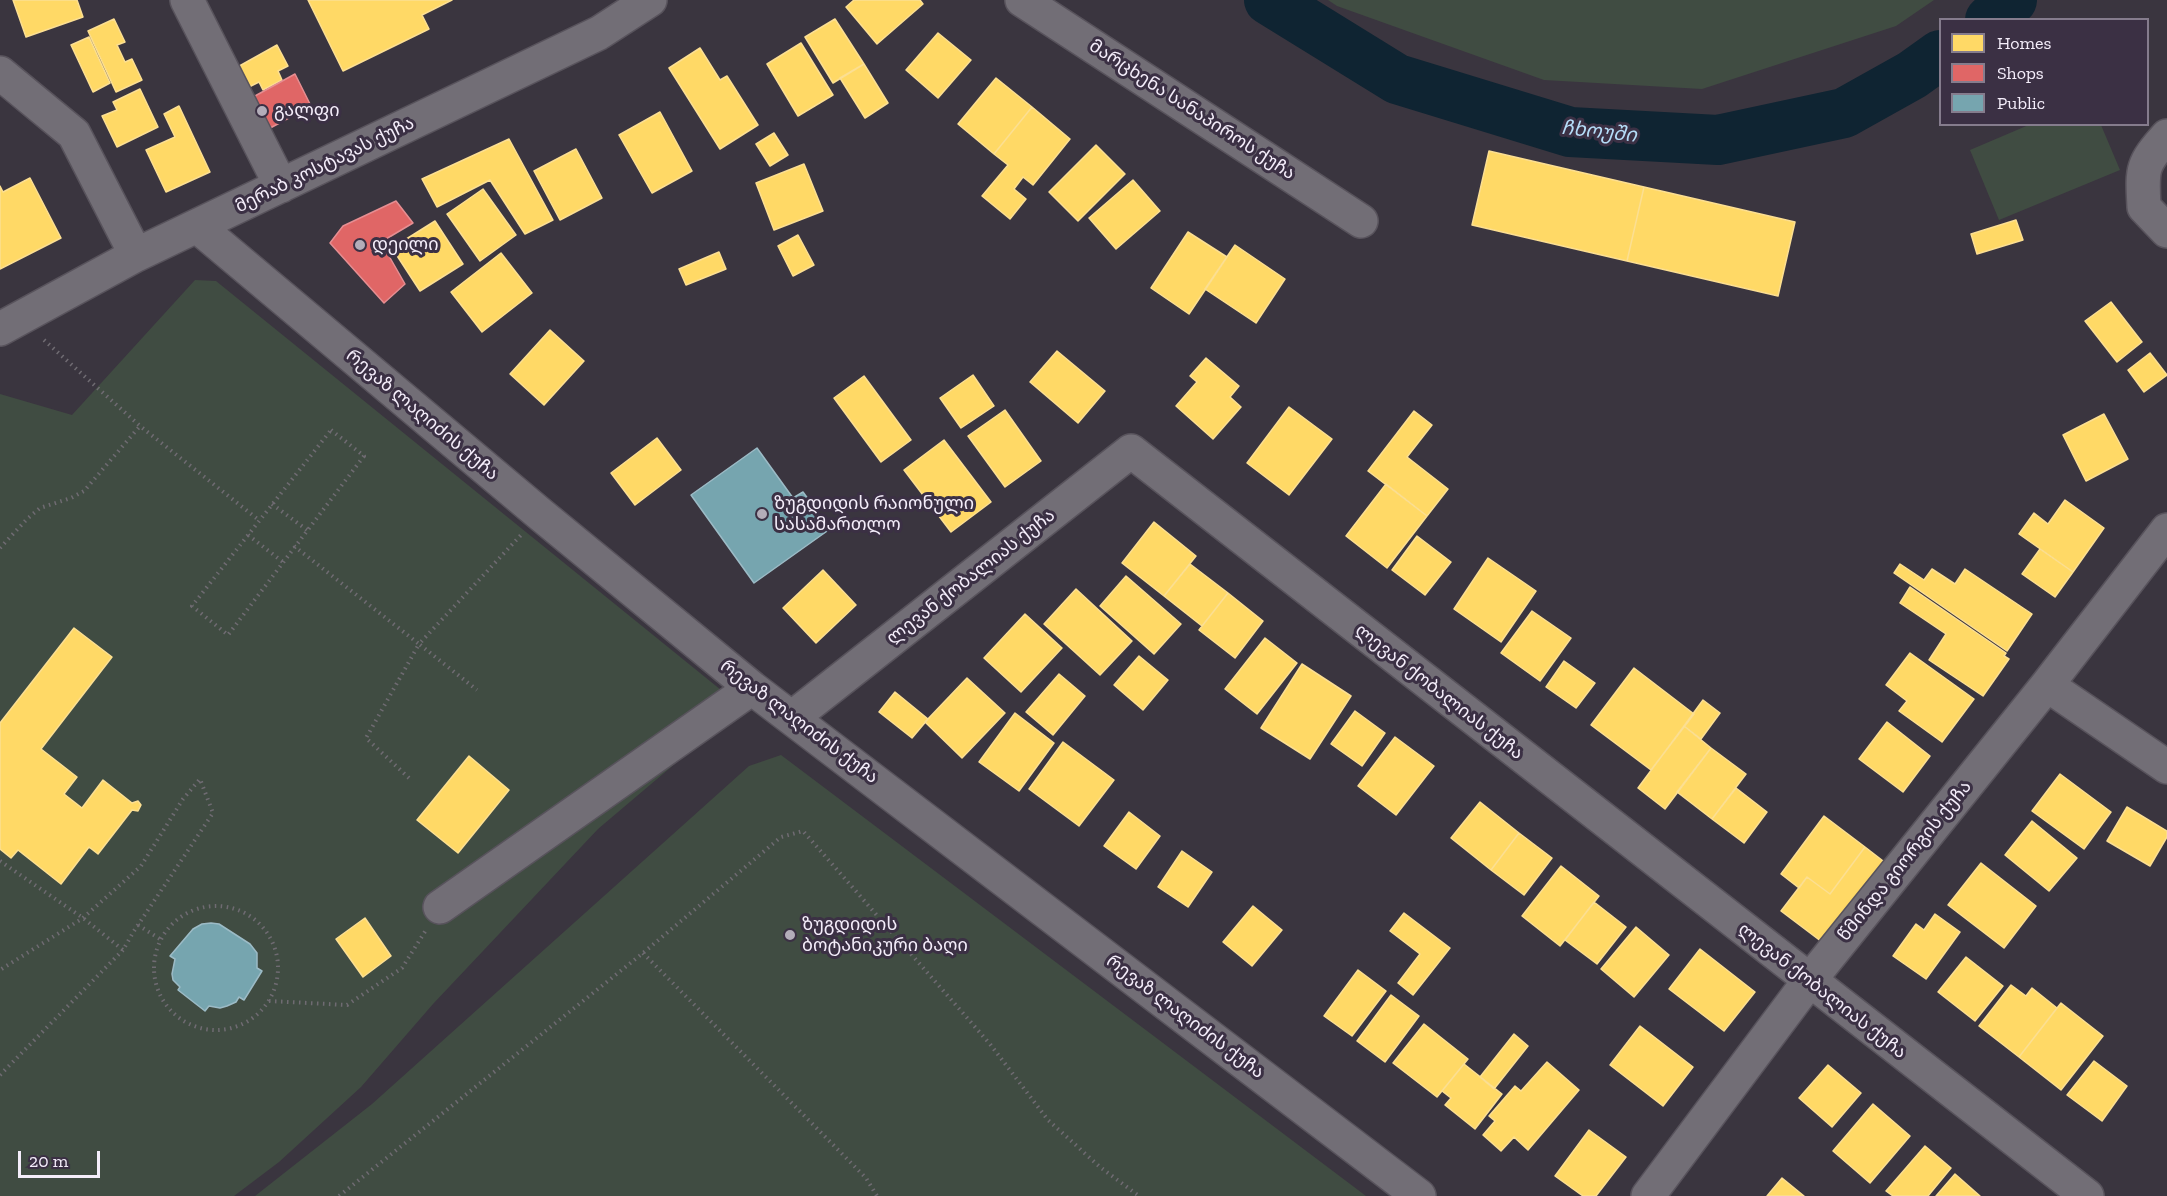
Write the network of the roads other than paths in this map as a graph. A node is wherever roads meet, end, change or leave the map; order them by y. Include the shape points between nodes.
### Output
1 (187, 0) edge
2 (650, 0) edge
3 (1022, 0) edge
4 (0, 73) edge
5 (2167, 136) edge
6 (280, 186) junction
7 (1361, 221) dead end
8 (196, 226) junction
9 (2167, 231) edge
10 (136, 255) junction
11 (9, 323) edge
12 (2167, 530) edge
13 (2047, 686) junction
14 (752, 688) junction
15 (793, 717) junction
16 (2167, 767) edge
17 (441, 907) road end
18 (1809, 981) junction
19 (1419, 1196) edge
20 (1648, 1196) edge
21 (2087, 1196) edge

1 - 6 street
2 - 6 street, მერაბ კოსტავას ქუჩა via 599,33
3 - 7 street, მარცხენა სანაპიროს ქუჩა
4 - 10 street via 74,134
5 - 9 street via 2151,154 2143,172 2144,207
6 - 8 street, მერაბ კოსტავას ქუჩა
8 - 10 street, მერაბ კოსტავას ქუჩა
8 - 14 street, რევაზ ლაღიძის ქუჩა
10 - 11 street, მერაბ კოსტავას ქუჩა
12 - 13 street, წმინდა გიორგის ქუჩა
13 - 16 street
13 - 18 street, წმინდა გიორგის ქუჩა
14 - 15 street, რევაზ ლაღიძის ქუჩა
14 - 17 street
15 - 18 street, ლევან ქობალიას ქუჩა via 1131,451
15 - 19 street, რევაზ ლაღიძის ქუჩა
18 - 20 street, წმინდა გიორგის ქუჩა
18 - 21 street, ლევან ქობალიას ქუჩა

